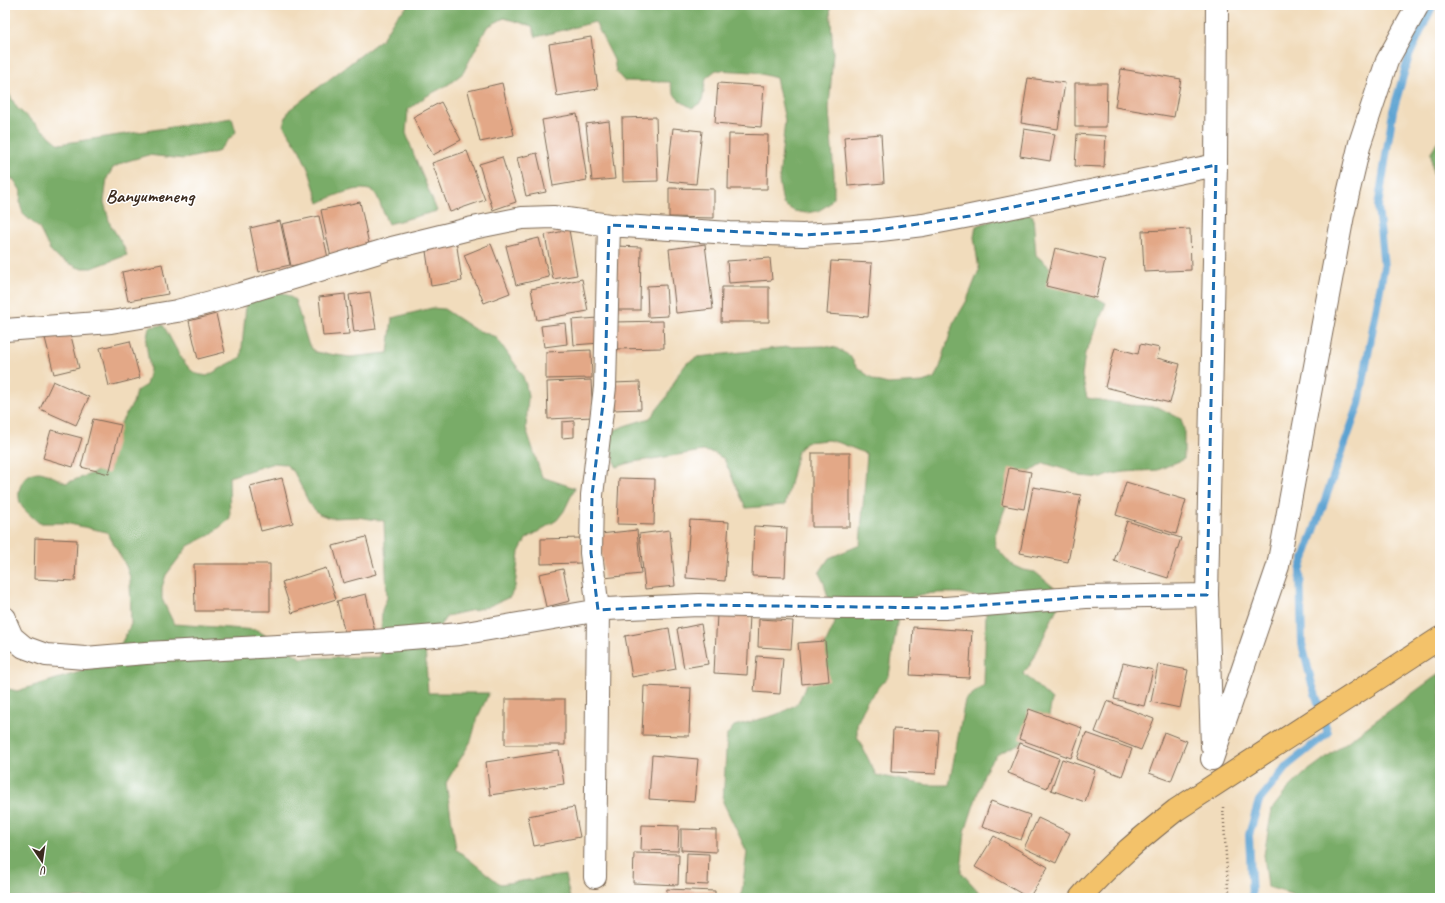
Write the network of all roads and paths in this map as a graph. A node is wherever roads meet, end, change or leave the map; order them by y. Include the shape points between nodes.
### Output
1 (1217, 5) edge
2 (1418, 5) edge
3 (1216, 166) junction
4 (609, 225) junction
5 (5, 330) edge
6 (1207, 595) junction
7 (598, 610) junction
8 (5, 618) edge
9 (1440, 638) edge
10 (1212, 759) junction
11 (1222, 781) junction
12 (596, 878) dead end
13 (1080, 898) edge
14 (1230, 898) edge

1 - 3 street
2 - 10 street via 1387,61 1360,143 1344,215 1278,566
3 - 4 street via 970,216 872,230 803,235
3 - 6 street
4 - 5 street via 553,217 522,218 392,248 177,311 111,322
4 - 7 street via 605,388 592,495 591,553
6 - 7 street via 1086,597 945,608 699,605
6 - 10 street
7 - 8 street via 460,634 85,658 46,655 24,647 12,637
7 - 12 street
9 - 11 main road
10 - 11 street
11 - 13 main road via 1151,829 1094,881
11 - 14 path

